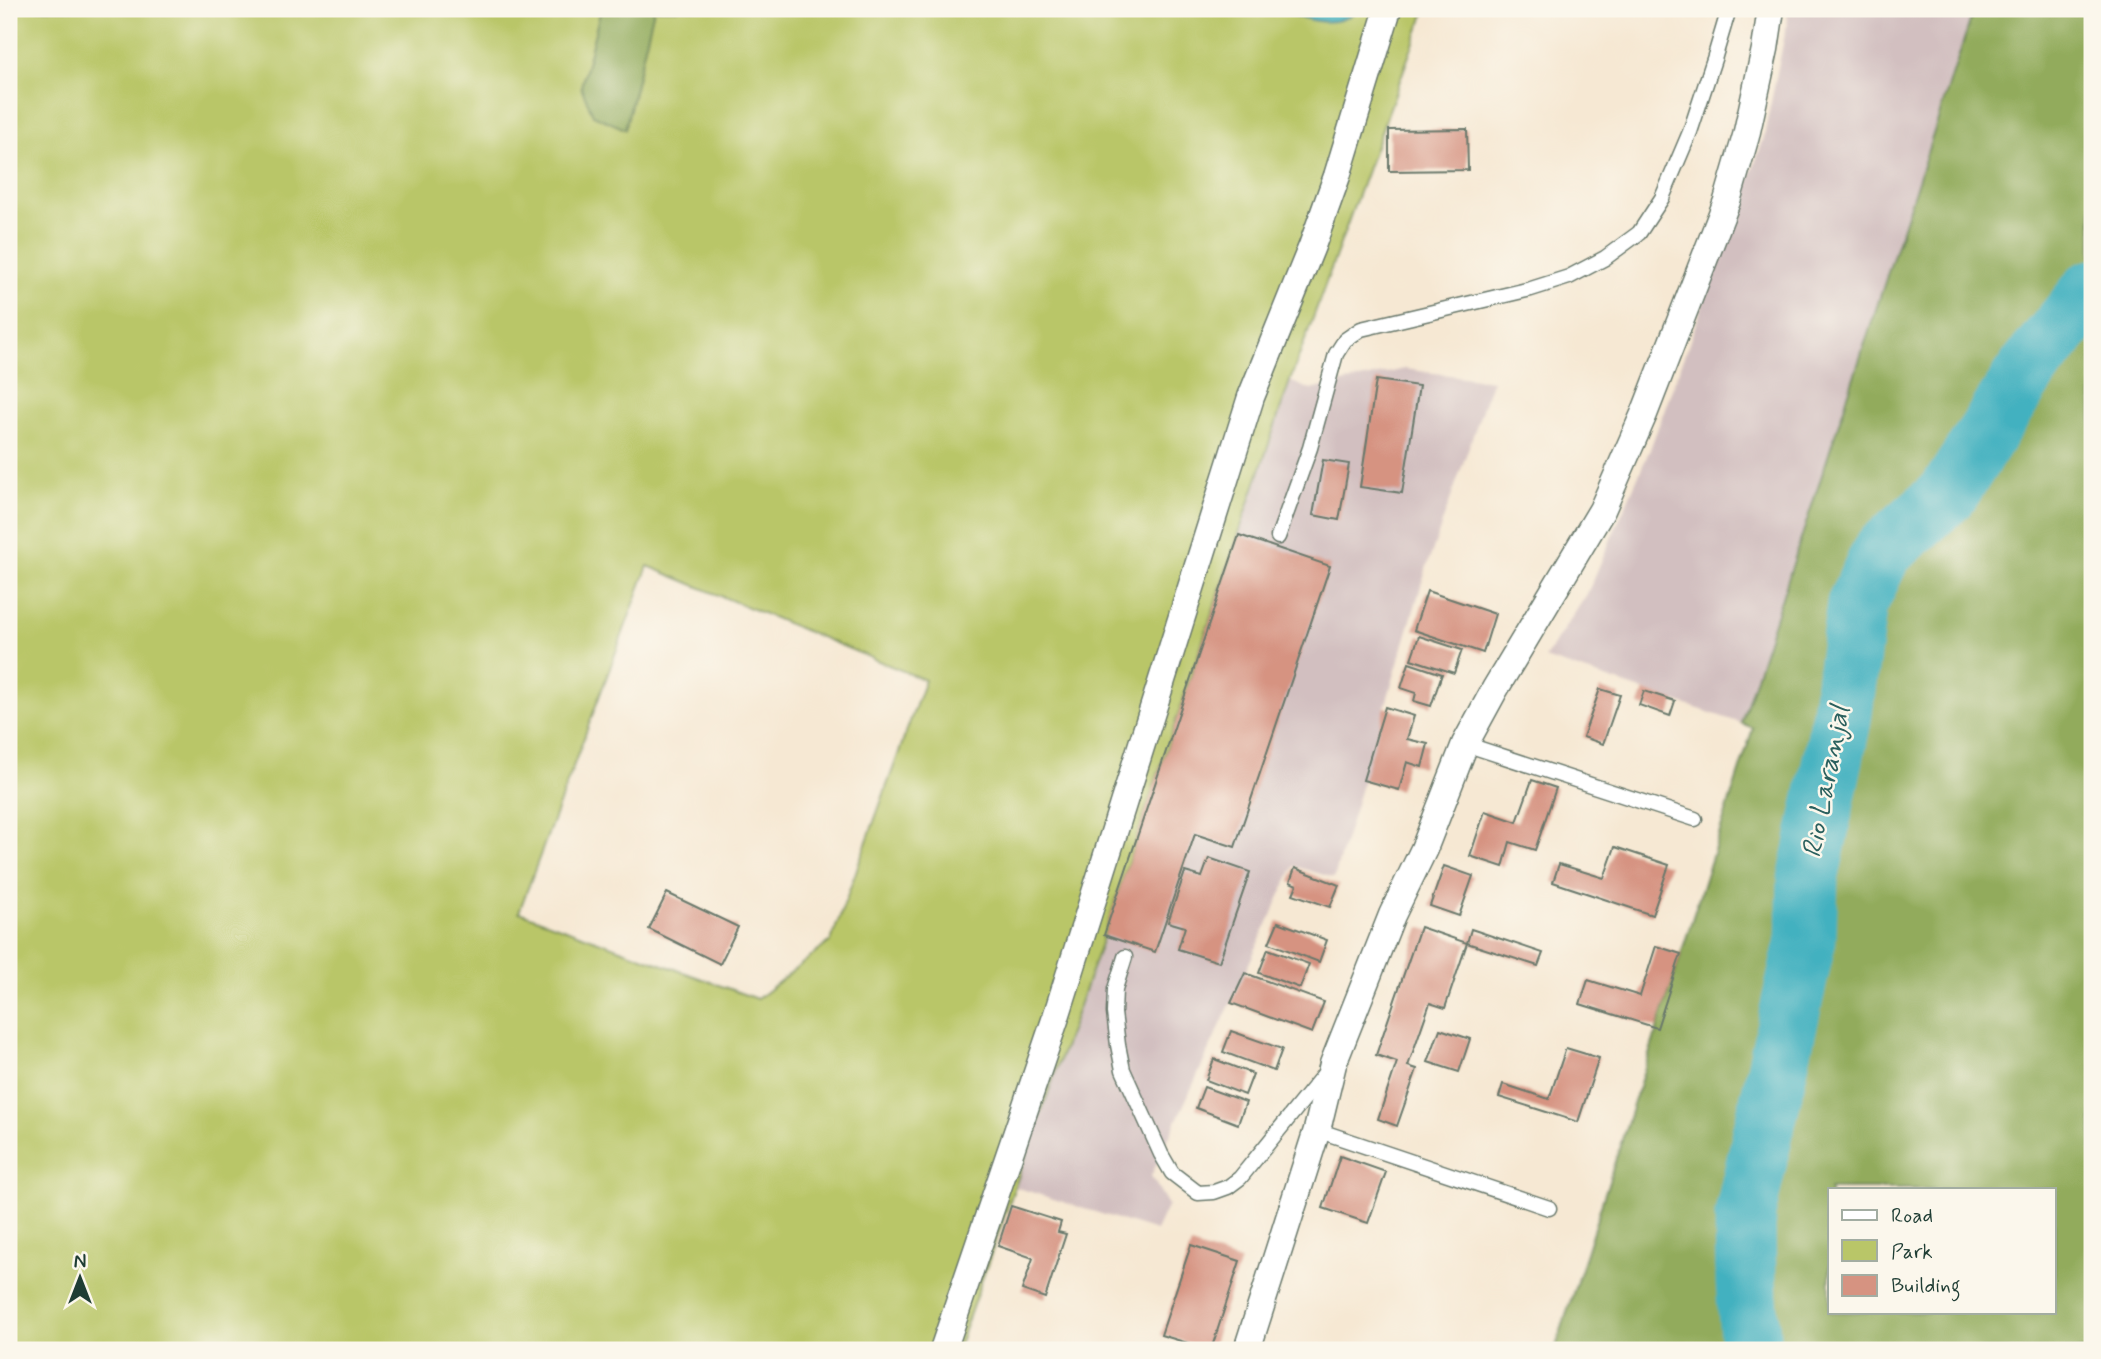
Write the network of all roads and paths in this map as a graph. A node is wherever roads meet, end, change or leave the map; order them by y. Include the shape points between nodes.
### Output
1 (1388, 9) edge
2 (1729, 9) edge
3 (1771, 9) edge
4 (1278, 537) dead end
5 (1465, 744) junction
6 (1695, 819) dead end
7 (1125, 957) dead end
8 (1333, 1064) junction
9 (1317, 1130) junction
10 (1549, 1208) dead end
11 (943, 1350) edge
12 (1247, 1350) edge

1 - 11 street via 1337,176 1251,397 1056,1017
2 - 4 lane via 1689,132 1662,198 1639,233 1569,277 1361,329 1345,340 1336,354 1310,448
3 - 5 street via 1746,136 1727,201 1644,414 1602,510
5 - 6 lane
5 - 8 street
7 - 8 lane via 1115,989 1114,1013 1123,1070 1172,1173 1198,1193 1228,1187 1240,1178
8 - 9 street
9 - 10 lane
9 - 12 street

